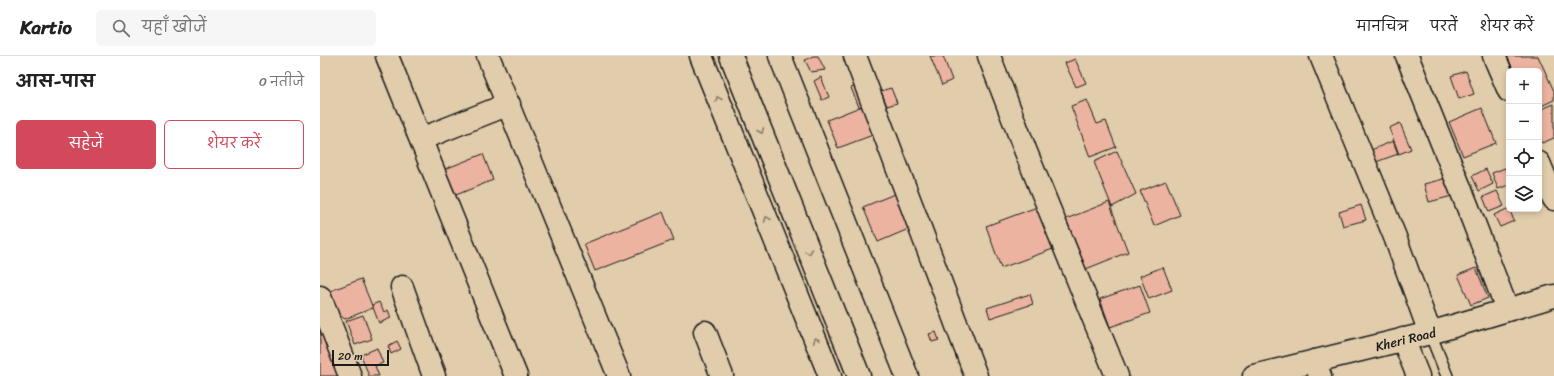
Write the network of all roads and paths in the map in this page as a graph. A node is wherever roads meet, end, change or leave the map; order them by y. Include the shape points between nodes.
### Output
1 (387, 56) edge
2 (488, 56) edge
3 (701, 56) edge
4 (731, 56) edge
5 (780, 56) edge
6 (854, 56) edge
7 (989, 56) edge
8 (1321, 56) edge
9 (1407, 56) edge
10 (1494, 56) edge
11 (1506, 84) edge
12 (509, 104) junction
13 (421, 139) junction
14 (1542, 170) edge
15 (1554, 199) edge
16 (402, 287) dead end
17 (1554, 296) edge
18 (320, 297) edge
19 (1506, 309) junction
20 (706, 332) dead end
21 (1430, 333) junction
22 (1403, 339) junction
23 (1317, 368) edge
24 (350, 376) edge
25 (434, 376) edge
26 (516, 376) edge
27 (619, 376) edge
28 (722, 376) edge
29 (830, 376) edge
30 (859, 376) edge
31 (908, 376) edge
32 (976, 376) edge
33 (1117, 376) edge
34 (1254, 376) edge
35 (1418, 376) edge
36 (1447, 376) edge

1 - 13 street
2 - 12 street
29 -> 3 street
4 -> 30 street
5 - 31 street
6 - 32 street
7 - 33 street
8 - 21 street via 1395,237
9 - 19 street
10 - 11 street
12 - 13 street
12 - 27 street
13 - 26 street
14 - 15 street
16 - 25 street
17 - 19 street, Kheri Road
18 - 24 street
19 - 21 street, Kheri Road
20 - 28 street
21 - 22 street, Kheri Road
21 - 36 lane
22 - 23 street, Kheri Road
22 - 35 street
23 - 34 street, Kheri Road

